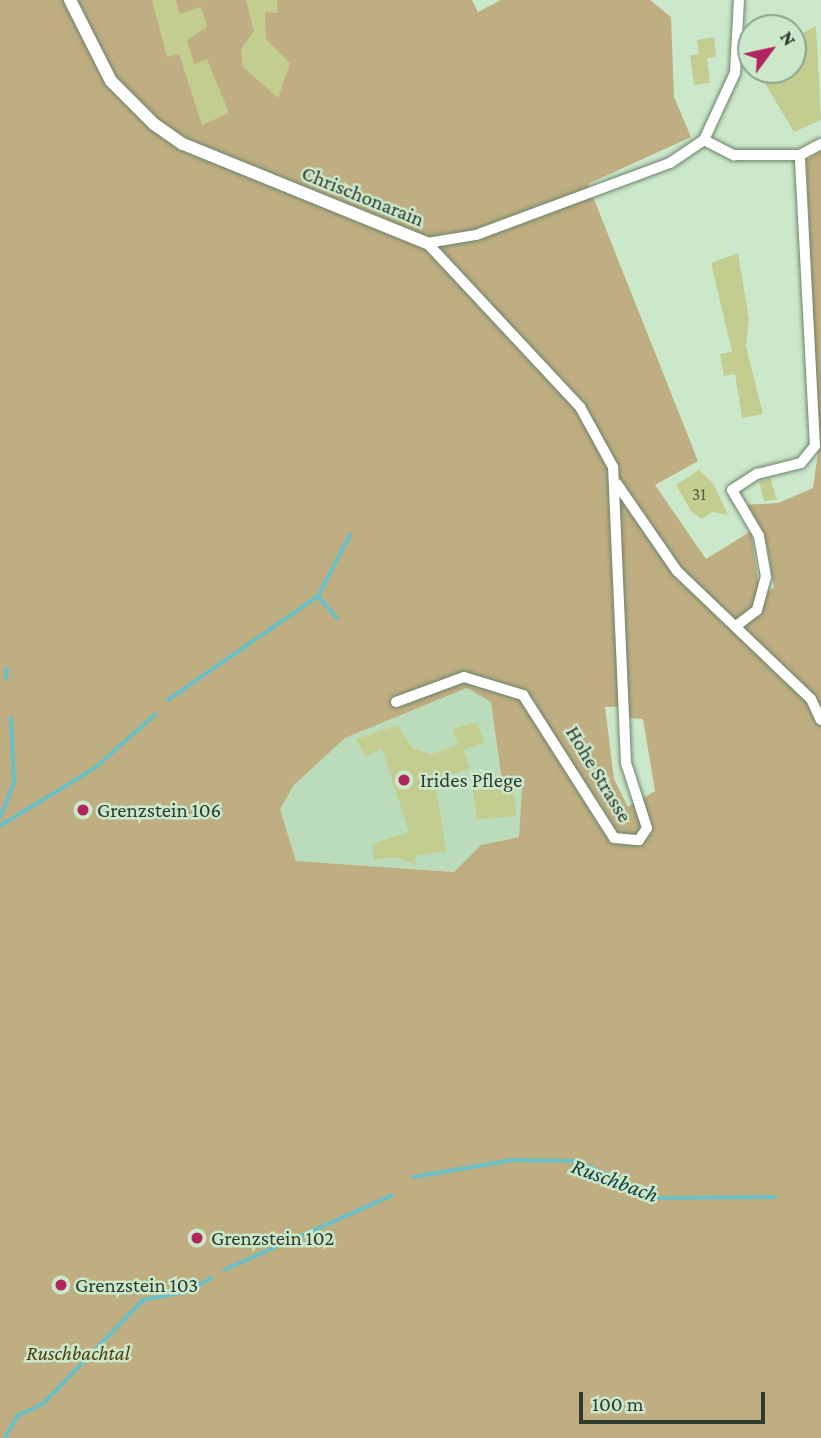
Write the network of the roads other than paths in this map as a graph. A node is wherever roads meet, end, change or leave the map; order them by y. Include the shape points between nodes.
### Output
1 (70, 0) edge
2 (739, 0) edge
3 (704, 140) junction
4 (821, 144) edge
5 (800, 155) junction
6 (427, 243) junction
7 (617, 482) junction
8 (736, 626) junction
9 (396, 702) dead end
10 (821, 720) edge

1 - 6 street, Chrischonarain via 111,81 154,124 183,144
2 - 3 street via 735,74
3 - 5 street via 734,155
3 - 6 street, Chrischonarain via 670,163 476,235
4 - 5 street
5 - 8 street via 815,446 801,463 757,474 732,490 759,536 766,577 757,610
6 - 7 street, Hohe Strasse via 580,407
7 - 8 street, Hohe Strasse via 677,571
7 - 9 street, Hohe Strasse via 626,763 648,828 639,841 614,838 603,825 536,706 523,695 464,677
8 - 10 street, Hohe Strasse via 811,699

